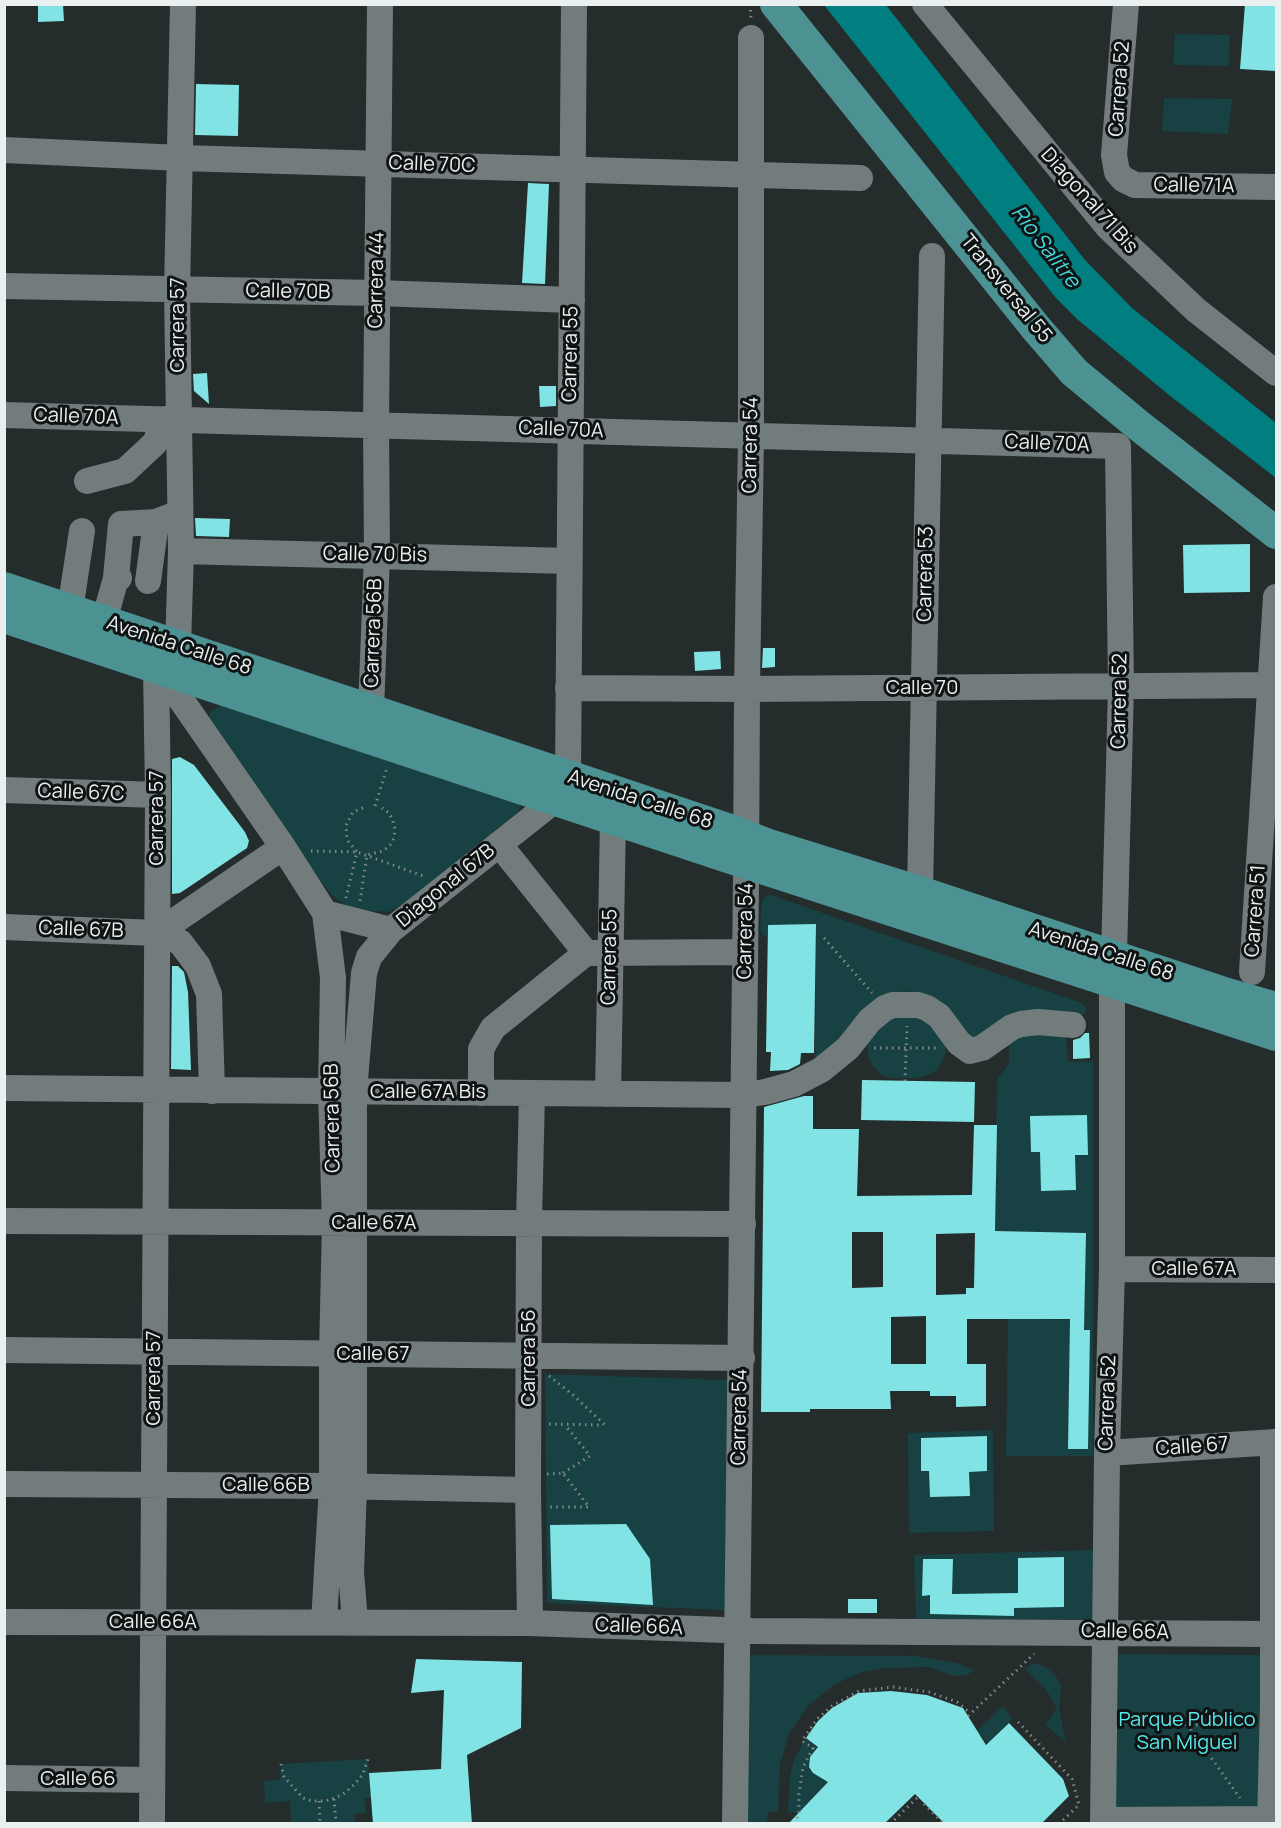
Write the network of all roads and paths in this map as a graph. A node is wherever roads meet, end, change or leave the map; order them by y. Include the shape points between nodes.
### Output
1 (183, 4) edge
2 (381, 4) edge
3 (574, 4) edge
4 (776, 4) edge
5 (925, 4) edge
6 (1126, 4) edge
7 (751, 38) dead end
8 (4, 150) edge
9 (181, 158) junction
10 (378, 163) junction
11 (573, 170) junction
12 (1117, 172) joint
13 (751, 175) junction
14 (860, 178) dead end
15 (1276, 187) edge
16 (932, 256) dead end
17 (4, 286) edge
18 (177, 291) junction
19 (377, 293) junction
20 (572, 300) junction
21 (1276, 373) edge
22 (4, 415) edge
23 (172, 420) junction
24 (376, 425) junction
25 (571, 430) junction
26 (751, 436) junction
27 (928, 441) junction
28 (1118, 446) joint
29 (87, 481) dead end
30 (180, 513) junction
31 (156, 522) junction
32 (82, 531) dead end
33 (1276, 533) edge
34 (181, 551) junction
35 (377, 555) junction
36 (569, 561) junction
37 (131, 579) junction
38 (4, 588) edge
39 (1276, 597) edge
40 (179, 604) junction
41 (70, 610) junction
42 (4, 617) edge
43 (104, 621) junction
44 (167, 657) junction
45 (1274, 685) edge
46 (1121, 687) junction
47 (568, 688) junction
48 (924, 688) junction
49 (747, 689) junction
50 (371, 710) junction
51 (395, 747) junction
52 (561, 788) junction
53 (4, 790) edge
54 (158, 795) junction
55 (367, 806) dead end
56 (375, 806) dead end
57 (382, 808) dead end
58 (613, 819) junction
59 (499, 844) junction
60 (284, 849) junction
61 (746, 849) junction
62 (357, 852) junction
63 (367, 855) junction
64 (447, 886) junction
65 (920, 892) junction
66 (1266, 903) edge
67 (341, 918) junction
68 (4, 927) edge
69 (391, 930) junction
70 (157, 933) junction
71 (824, 938) dead end
72 (746, 952) junction
73 (598, 953) junction
74 (1113, 969) junction
75 (1252, 972) dead end
76 (1221, 992) junction
77 (1276, 994) edge
78 (896, 1006) junction
79 (1276, 1008) edge
80 (1112, 1026) junction
81 (1276, 1035) edge
82 (848, 1048) junction
83 (906, 1048) junction
84 (964, 1048) junction
85 (905, 1081) dead end
86 (4, 1088) edge
87 (156, 1090) junction
88 (212, 1091) junction
89 (343, 1092) junction
90 (481, 1093) junction
91 (532, 1093) junction
92 (608, 1094) junction
93 (744, 1095) junction
94 (4, 1221) edge
95 (155, 1222) junction
96 (345, 1223) junction
97 (529, 1223) junction
98 (743, 1224) junction
99 (1112, 1269) junction
100 (1276, 1270) edge
101 (4, 1350) edge
102 (154, 1350) junction
103 (343, 1354) junction
104 (741, 1358) junction
105 (537, 1364) junction
106 (545, 1424) dead end
107 (565, 1425) junction
108 (1275, 1442) edge
109 (1107, 1453) junction
110 (563, 1473) junction
111 (4, 1485) edge
112 (154, 1485) junction
113 (343, 1486) junction
114 (540, 1490) junction
115 (4, 1622) edge
116 (153, 1622) junction
117 (324, 1622) junction
118 (355, 1622) junction
119 (530, 1623) junction
120 (736, 1630) junction
121 (1104, 1632) junction
122 (1273, 1634) junction
123 (1037, 1650) dead end
124 (1275, 1703) edge
125 (1018, 1722) dead end
126 (1121, 1723) dead end
127 (1187, 1724) junction
128 (1267, 1734) edge
129 (368, 1759) dead end
130 (281, 1764) dead end
131 (4, 1779) edge
132 (152, 1780) junction
133 (918, 1797) dead end
134 (334, 1799) junction
135 (1242, 1800) dead end
136 (319, 1801) junction
137 (924, 1804) dead end
138 (1270, 1821) edge
139 (1103, 1822) edge
140 (152, 1824) edge
141 (320, 1824) edge
142 (336, 1824) edge
143 (735, 1824) edge
144 (795, 1824) edge
145 (890, 1824) edge
146 (944, 1824) edge
147 (1059, 1824) edge

1 - 9 street, Carrera 57
2 - 10 street, Carrera 44
3 - 11 street, Carrera 55
4 - 33 main road, Transversal 55 via 1074,372
5 - 21 street, Diagonal 71 Bis via 1107,227 1196,310
6 - 12 street, Carrera 52 via 1114,156
7 - 13 street, Carrera 54
8 - 9 street, Calle 70C
9 - 10 street, Calle 70C
9 - 18 street, Carrera 57
10 - 11 street, Calle 70C
10 - 19 street, Carrera 44
11 - 13 street, Calle 70C
11 - 20 street, Carrera 55
12 - 15 street, Calle 71A via 1135,185
13 - 14 street, Calle 70C
13 - 26 street, Carrera 54
16 - 27 street, Carrera 53
17 - 18 street, Calle 70B
18 - 19 street, Calle 70B
18 - 23 street, Carrera 57
19 - 20 street, Calle 70B
19 - 24 street, Carrera 44
20 - 25 street, Carrera 55
22 - 23 street, Calle 70A
23 - 24 street, Calle 70A
23 - 29 street via 125,471
23 - 30 street, Carrera 57
24 - 25 street, Calle 70A
24 - 35 street, Carrera 44
25 - 26 street, Calle 70A
25 - 36 street, Carrera 55
26 - 27 street, Calle 70A
26 - 49 street, Carrera 54
27 - 28 street, Calle 70A
27 - 48 street, Carrera 53
28 - 46 street, Carrera 52
30 - 31 street
30 - 34 street, Carrera 57
31 - 37 street
31 - 37 street via 121,524
32 - 41 street
34 - 35 street, Calle 70 Bis
34 - 40 street, Carrera 57
35 - 36 street, Calle 70 Bis
35 - 50 street, Carrera 56B
36 - 47 street, Carrera 55
37 - 40 street
37 - 43 street
38 - 41 main road, Avenida Calle 68
39 - 45 street, Carrera 51
40 - 44 street, Carrera 57
41 - 43 main road, Avenida Calle 68
42 - 44 main road, Avenida Calle 68
43 - 44 main road, Avenida Calle 68
44 - 50 main road, Avenida Calle 68
44 - 51 main road, Avenida Calle 68
44 - 54 street, Carrera 57
44 - 60 street, Carrera 56B via 173,688
45 - 46 street, Calle 70
45 - 66 street, Carrera 51
46 - 48 street, Calle 70
46 - 74 street, Carrera 52
47 - 49 street, Calle 70
47 - 52 street, Carrera 55
48 - 49 street, Calle 70
48 - 65 street, Carrera 53
49 - 61 street, Carrera 54
50 - 52 main road, Avenida Calle 68
51 - 52 main road, Avenida Calle 68
51 - 56 path
52 - 58 main road, Avenida Calle 68
52 - 59 street, Diagonal 67B
52 - 61 main road, Avenida Calle 68
53 - 54 street, Calle 67C
54 - 70 street, Carrera 57
55 - 62 path via 353,812 346,825 347,840
57 - 63 path via 393,821 394,838 383,851
58 - 61 main road, Avenida Calle 68
58 - 73 street, Carrera 55
59 - 64 street, Diagonal 67B
59 - 73 street
60 - 62 path
60 - 67 street, Carrera 56B
60 - 70 street
61 - 65 main road, Avenida Calle 68 via 766,844
61 - 72 street, Carrera 54
61 - 74 main road, Avenida Calle 68
62 - 63 path
62 - 67 path
63 - 64 path
63 - 67 path
64 - 69 street, Diagonal 67B
65 - 74 main road, Avenida Calle 68
66 - 75 street, Carrera 51
67 - 69 street, Diagonal 67B
67 - 89 street, Carrera 56B via 333,978
68 - 70 street, Calle 67B
69 - 89 street, Carrera 56B via 369,957 364,973
70 - 87 street, Carrera 57
70 - 88 street via 180,942 198,966 209,994
71 - 78 path
72 - 73 street
72 - 93 street, Carrera 54
73 - 90 street via 493,1028 481,1049
73 - 92 street, Carrera 55
74 - 76 main road, Avenida Calle 68
74 - 80 street, Carrera 52
74 - 81 main road, Avenida Calle 68
76 - 77 main road
76 - 79 main road, Avenida Calle 68
78 - 82 street, Calle 67A Bis via 870,1020
78 - 83 path
78 - 84 street via 927,1008 939,1016
80 - 84 street via 1021,1024 975,1051
80 - 99 street, Carrera 52
82 - 83 path
82 - 93 street, Calle 67A Bis via 821,1070 794,1084
83 - 84 path
83 - 85 path
86 - 87 street, Calle 67A Bis
87 - 88 street, Calle 67A Bis
87 - 95 street, Carrera 57
88 - 89 street, Calle 67A Bis
89 - 90 street, Calle 67A Bis
89 - 96 street, Carrera 56B
90 - 91 street, Calle 67A Bis
91 - 92 street, Calle 67A Bis
91 - 97 street, Carrera 56
92 - 93 street, Calle 67A Bis
93 - 98 street, Carrera 54
94 - 95 street, Calle 67A
95 - 96 street, Calle 67A
95 - 102 street, Carrera 57
96 - 97 street, Calle 67A
96 - 103 street, Carrera 56B
97 - 98 street, Calle 67A
97 - 105 street, Carrera 56
98 - 104 street, Carrera 54
99 - 100 street, Calle 67A
99 - 109 street, Carrera 52
101 - 102 street, Calle 67
102 - 103 street, Calle 67
102 - 112 street, Carrera 57
103 - 105 street, Calle 67
103 - 113 street, Carrera 56B
104 - 105 street, Calle 67
104 - 120 street, Carrera 54
105 - 107 path via 604,1425
105 - 114 street, Carrera 56
106 - 107 path
107 - 110 path via 590,1456
108 - 109 street, Calle 67
108 - 122 street
109 - 121 street, Carrera 52
110 - 114 path
110 - 114 path via 589,1507
111 - 112 street, Calle 66B
112 - 113 street, Calle 66B
112 - 116 street, Carrera 57
113 - 114 street, Calle 66B
113 - 117 street, Carrera 56B
113 - 118 street, Carrera 56B
114 - 119 street, Carrera 56
115 - 116 street, Calle 66A
116 - 117 street, Calle 66A
116 - 132 street, Carrera 57
117 - 118 street, Calle 66A
118 - 119 street, Calle 66A
119 - 120 street, Calle 66A
120 - 121 street, Calle 66A
120 - 143 street, Carrera 54
121 - 122 street, Calle 66A
121 - 139 street, Carrera 52
122 - 124 street
123 - 144 path via 969,1714 957,1702 929,1692 893,1687 859,1690 832,1706 802,1741 813,1748 803,1767
124 - 128 street
125 - 147 path via 1072,1779 1079,1805
126 - 127 path
127 - 128 path
127 - 135 path
128 - 138 street
129 - 134 path via 359,1779
130 - 136 path via 284,1777 297,1792 307,1800
131 - 132 street, Calle 66
132 - 140 street, Carrera 57
133 - 145 path
134 - 136 path
134 - 142 path
136 - 141 path
137 - 146 path
138 - 139 street

